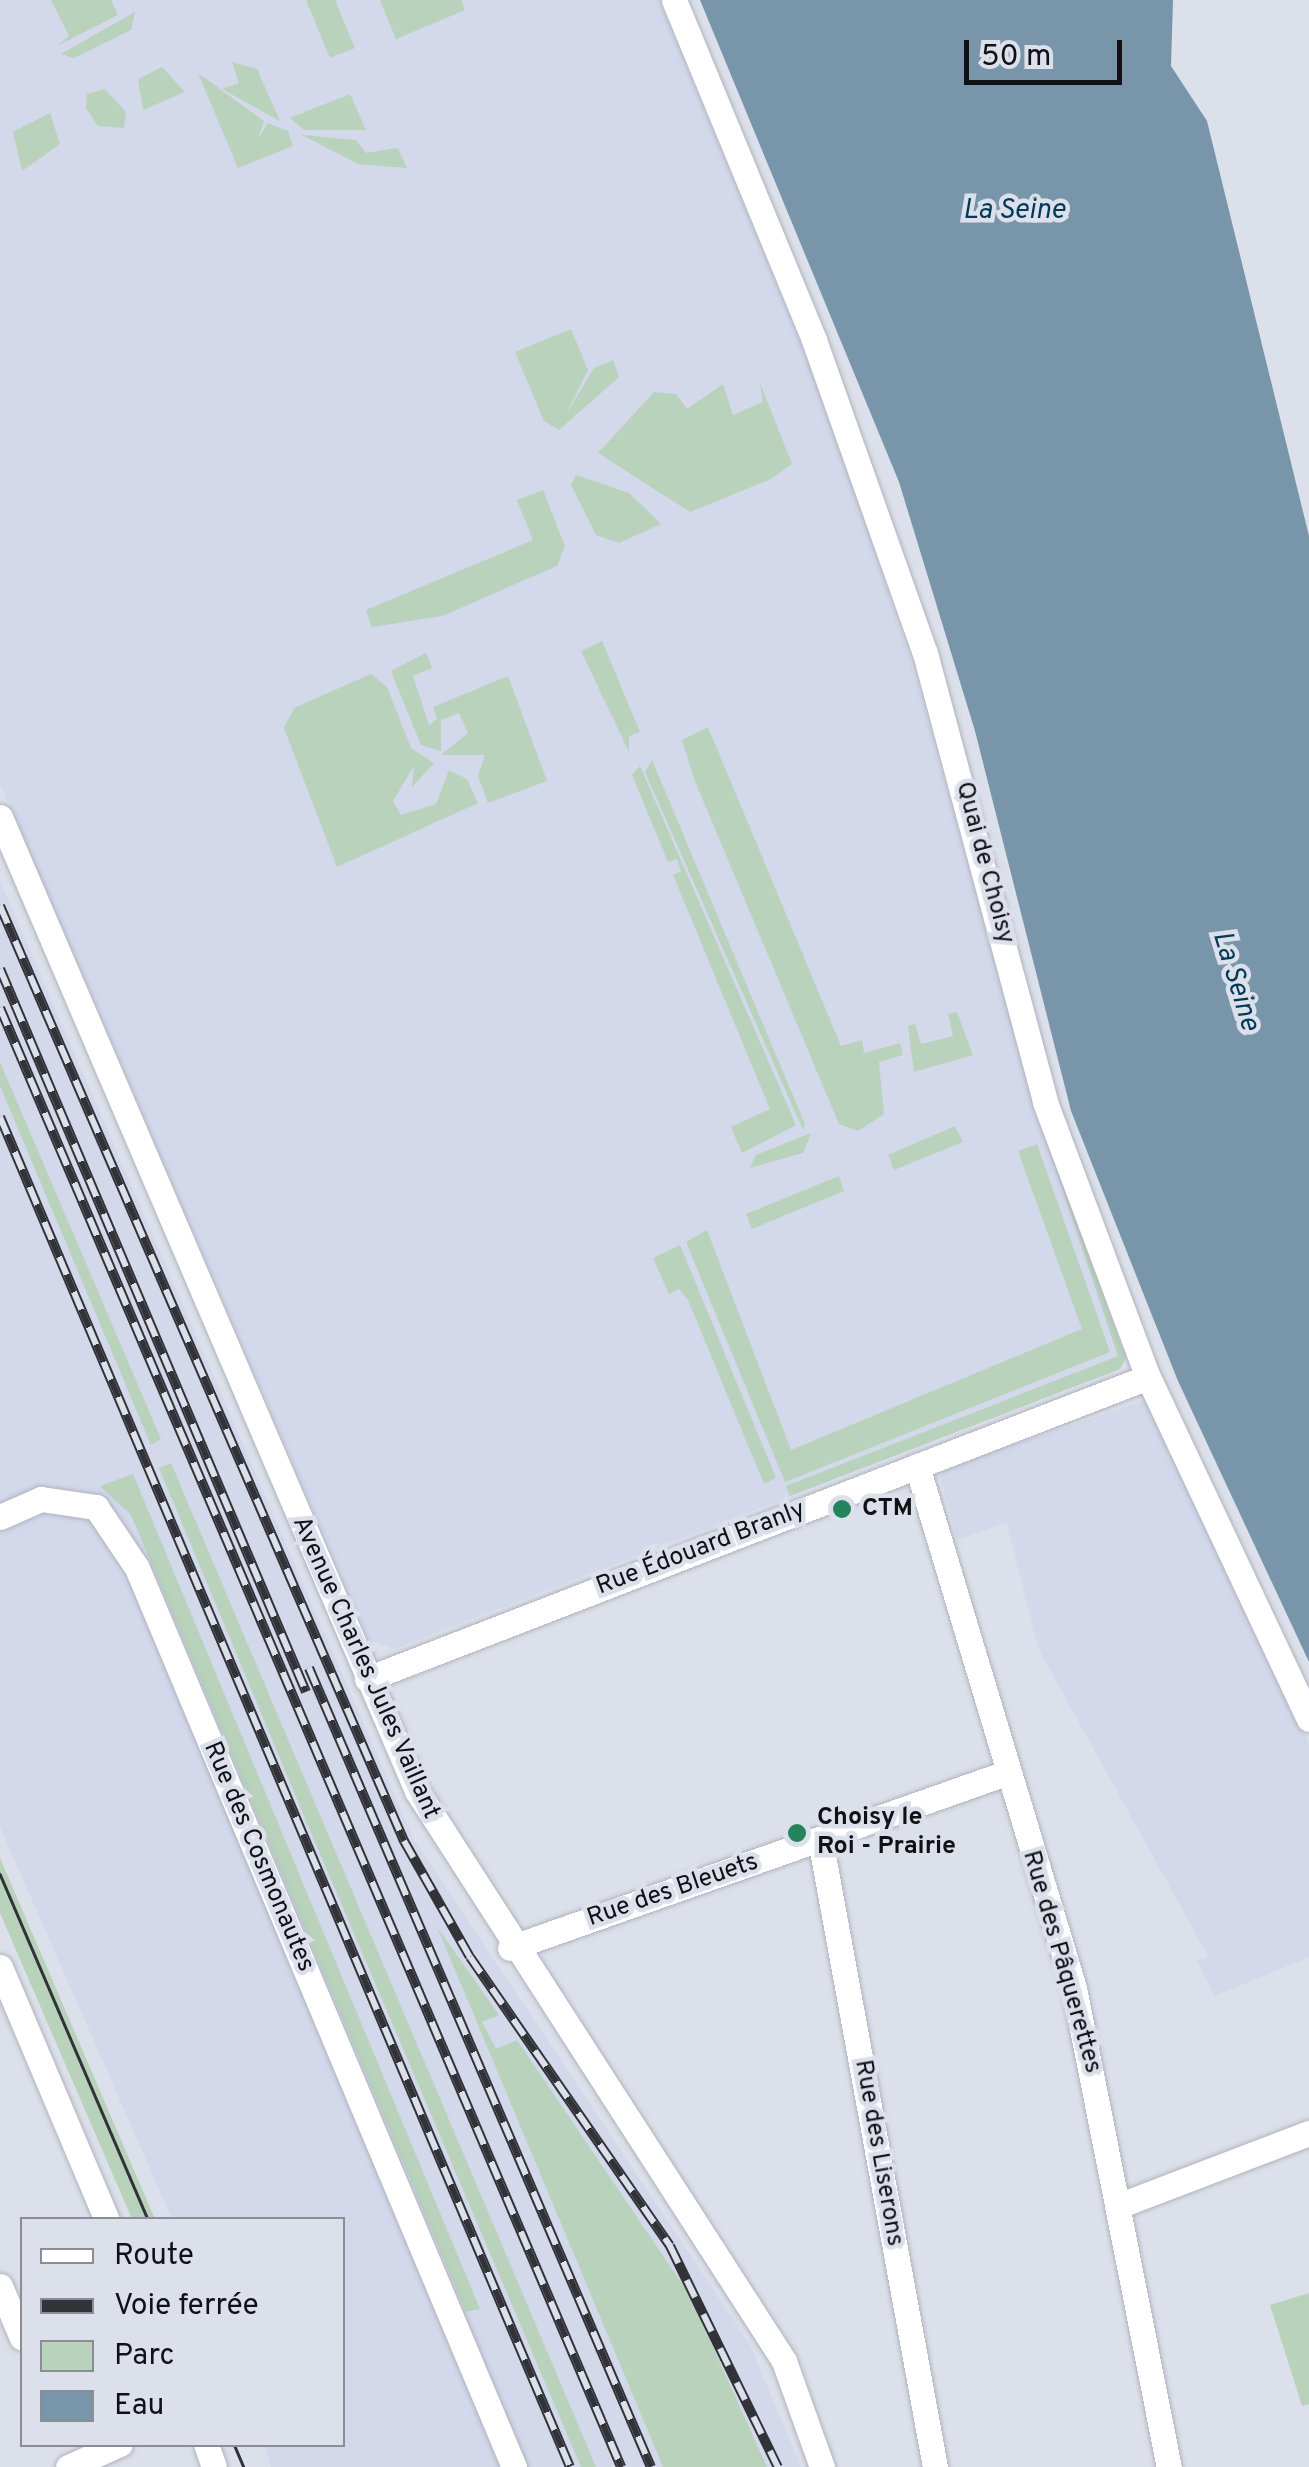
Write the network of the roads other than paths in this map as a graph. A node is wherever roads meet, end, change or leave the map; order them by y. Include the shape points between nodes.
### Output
1 (674, 0) edge
2 (0, 817) edge
3 (1148, 1377) junction
4 (917, 1466) junction
5 (0, 1517) edge
6 (366, 1679) junction
7 (1309, 1719) edge
8 (1006, 1774) junction
9 (820, 1840) junction
10 (510, 1948) junction
11 (0, 1967) edge
12 (1309, 2133) edge
13 (1122, 2204) junction
14 (106, 2217) edge
15 (0, 2286) edge
16 (20, 2333) edge
17 (109, 2447) edge
18 (70, 2458) edge
19 (514, 2467) edge
20 (822, 2467) edge
21 (936, 2467) edge
22 (1169, 2467) edge

1 - 3 street, Quai de Choisy via 866,478 934,679 1045,1102
2 - 6 street, Avenue Charles Jules Vaillant
3 - 4 street, Rue Édouard Branly
3 - 7 street, Quai de Choisy
4 - 6 street, Rue Édouard Branly
4 - 8 street, Rue des Pâquerettes
5 - 19 street, Rue des Cosmonautes via 41,1499 106,1513
6 - 10 street, Avenue Charles Jules Vaillant via 444,1842
8 - 9 street, Rue des Bleuets
8 - 13 street, Rue des Pâquerettes via 1074,1988
9 - 10 street, Rue des Bleuets
9 - 21 street, Rue des Liserons
10 - 20 street, Avenue Charles Jules Vaillant via 784,2361
11 - 14 street
12 - 13 street
13 - 22 street, Rue des Pâquerettes
15 - 16 street
17 - 18 street

